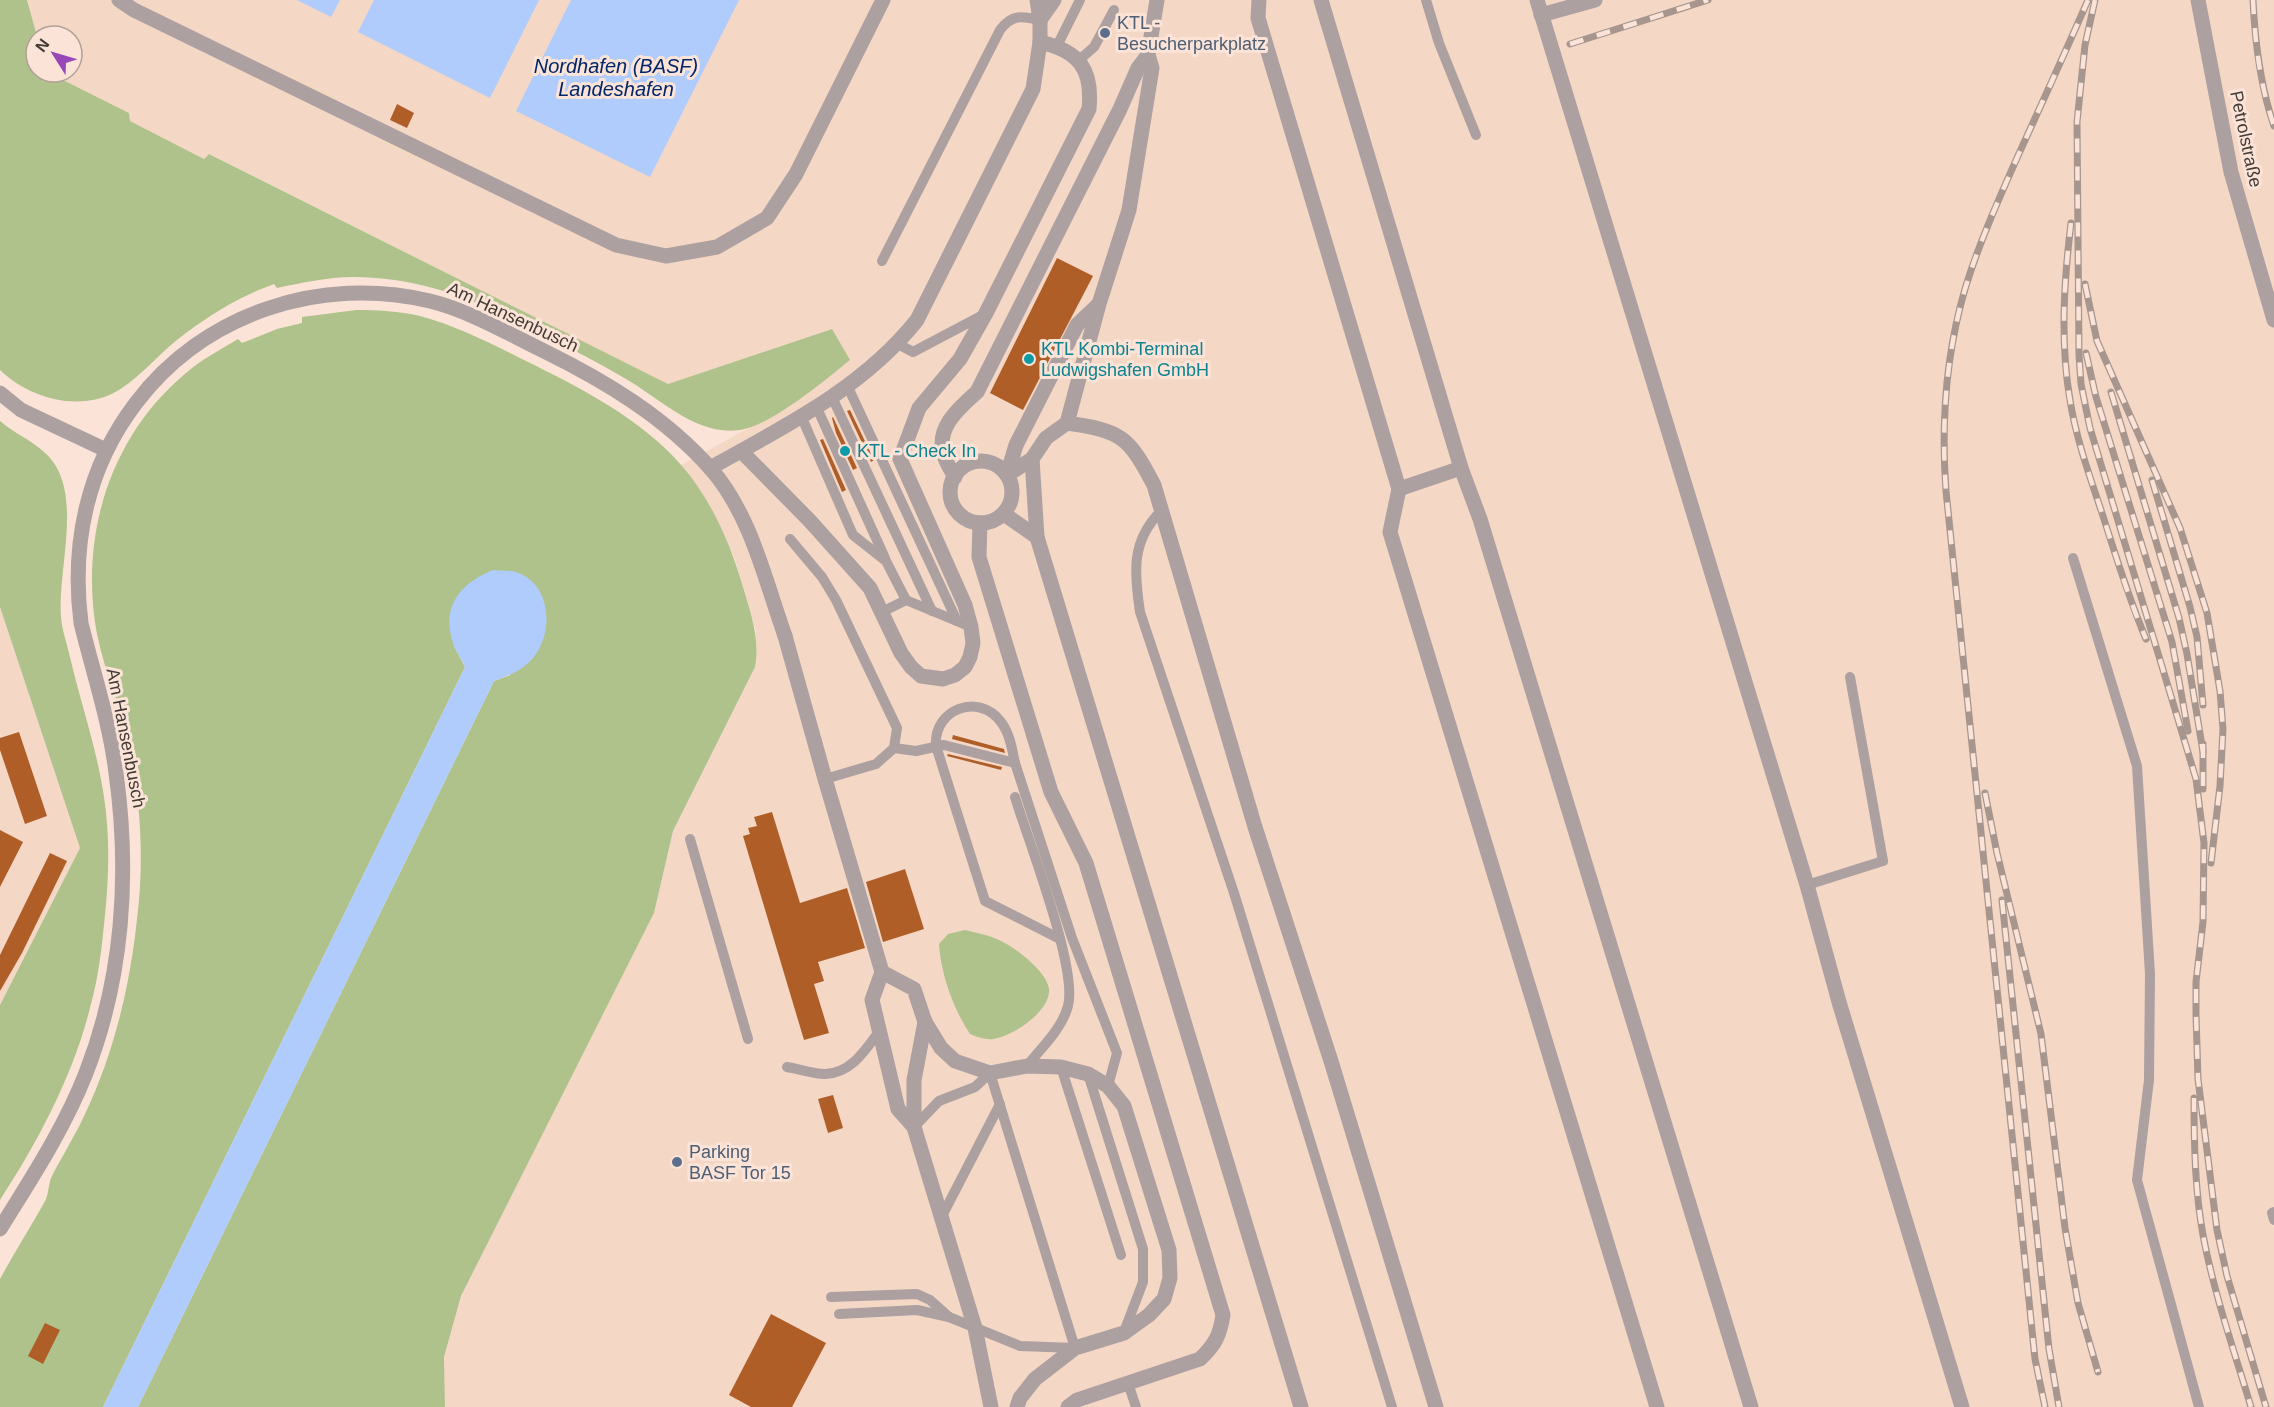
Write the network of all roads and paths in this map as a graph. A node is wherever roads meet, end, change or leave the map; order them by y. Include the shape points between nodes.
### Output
1 (119, 0) edge
2 (883, 0) edge
3 (1037, 0) edge
4 (1054, 0) edge
5 (1080, 0) edge
6 (1157, 0) edge
7 (1259, 0) edge
8 (1321, 0) edge
9 (1426, 0) edge
10 (1595, 0) edge
11 (2198, 0) edge
12 (1539, 7) edge
13 (1113, 10) dead end
14 (1040, 20) junction
15 (1040, 42) junction
16 (1057, 46) junction
17 (1148, 55) junction
18 (1078, 61) junction
19 (1476, 135) dead end
20 (882, 261) dead end
21 (1099, 304) junction
22 (986, 313) junction
23 (2274, 320) edge
24 (898, 344) junction
25 (847, 385) junction
26 (0, 393) edge
27 (832, 397) junction
28 (817, 408) junction
29 (802, 418) junction
30 (1067, 423) junction
31 (106, 450) junction
32 (741, 451) junction
33 (1032, 459) junction
34 (711, 468) junction
35 (1461, 468) junction
36 (1007, 475) junction
37 (955, 477) junction
38 (1399, 489) junction
39 (1161, 511) junction
40 (1004, 514) junction
41 (980, 523) junction
42 (1037, 537) junction
43 (790, 539) dead end
44 (2073, 558) dead end
45 (886, 561) junction
46 (906, 600) junction
47 (932, 611) junction
48 (882, 612) junction
49 (964, 624) junction
50 (1850, 676) dead end
51 (936, 746) junction
52 (894, 748) junction
53 (1015, 763) junction
54 (825, 779) junction
55 (1015, 797) dead end
56 (690, 839) dead end
57 (1807, 885) junction
58 (1060, 939) junction
59 (882, 972) junction
60 (925, 1022) junction
61 (880, 1030) junction
62 (748, 1039) dead end
63 (1027, 1066) junction
64 (787, 1067) dead end
65 (1061, 1067) junction
66 (990, 1073) junction
67 (1088, 1074) junction
68 (1108, 1086) junction
69 (1000, 1104) junction
70 (914, 1127) junction
71 (2274, 1212) edge
72 (941, 1218) junction
73 (2274, 1220) edge
74 (0, 1229) edge
75 (1121, 1255) dead end
76 (831, 1297) dead end
77 (839, 1314) dead end
78 (949, 1317) junction
79 (975, 1328) junction
80 (1124, 1333) junction
81 (1075, 1348) junction
82 (1128, 1383) junction
83 (991, 1407) edge
84 (1017, 1407) edge
85 (1068, 1407) edge
86 (1136, 1407) edge
87 (1301, 1407) edge
88 (1392, 1407) edge
89 (1436, 1407) edge
90 (1657, 1407) edge
91 (1750, 1407) edge
92 (1962, 1407) edge
93 (2199, 1407) edge

1 - 2 street via 616,245 666,256 717,247 767,218 796,174
3 - 14 street
4 - 14 street
5 - 16 lane
6 - 17 street
7 - 38 street via 1257,18
8 - 35 street
9 - 19 lane
10 - 12 street
11 - 23 street, Petrolstraße via 2231,172
12 - 57 street
13 - 18 lane via 1094,47
14 - 15 street
14 - 20 lane via 1014,17 999,30
15 - 16 street
15 - 24 street via 1034,89 916,320
16 - 18 street
17 - 21 street via 1152,68 1129,210
17 - 37 street via 1138,68 977,392 948,422 942,438 943,455
18 - 22 street via 1091,89 1089,109
21 - 30 street
21 - 36 street via 1077,326 1016,445
22 - 24 lane via 913,352
22 - 49 street via 960,359 919,408 900,459 965,605
24 - 25 street
25 - 27 street
25 - 49 lane
26 - 31 street via 21,410
27 - 28 street
27 - 47 lane
28 - 29 street
28 - 45 lane
29 - 32 street
29 - 45 lane via 853,535
30 - 33 street via 1046,438
30 - 39 street via 1113,433 1136,451 1154,485
31 - 34 street, Am Hansenbusch via 120,424 170,364 217,330 258,311 308,297 374,292 442,304 581,370 646,410
31 - 74 street, Am Hansenbusch via 85,510 77,580 81,623 116,771 122,821 122,921 112,982 86,1073 51,1145
32 - 34 street
32 - 48 street via 870,588
33 - 36 street
33 - 42 street
34 - 54 street, Am Hansenbusch via 747,526 785,636
35 - 38 street
35 - 91 street via 1480,519
36 - 37 street via 993,464 976,462
36 - 40 street via 1012,499
37 - 41 street via 951,487 954,507 961,516
38 - 90 street via 1390,532
39 - 88 lane via 1140,538 1136,584 1140,612 1234,894
39 - 89 street
40 - 41 street via 989,523
40 - 42 street
41 - 82 street via 979,557 1052,792 1086,863 1223,1315 1214,1346 1200,1359
42 - 87 street
43 - 52 lane via 836,600 897,728
44 - 93 lane via 2137,766 2150,1033 2149,1080 2137,1180
45 - 46 lane
46 - 47 lane
46 - 48 lane
47 - 49 lane
48 - 49 street via 911,667 921,676 932,678 955,675 970,657 973,643
50 - 57 lane via 1883,861
51 - 52 lane via 916,750
51 - 53 lane via 944,744
51 - 53 lane via 940,723 949,713 962,706 975,706 1000,721
51 - 58 lane via 985,901
52 - 54 lane via 876,764
53 - 68 lane via 1072,938 1117,1053
54 - 59 street, Am Hansenbusch
55 - 58 lane
56 - 62 lane
57 - 92 street
58 - 63 lane via 1070,984 1069,1005 1062,1023
59 - 60 street via 914,989
59 - 61 street via 872,1000
60 - 66 street via 941,1048 956,1061
60 - 70 street via 914,1080
61 - 64 lane via 856,1063 826,1074
61 - 70 street via 898,1109
63 - 65 street
63 - 66 street
65 - 67 street
65 - 75 lane
66 - 69 lane
66 - 70 lane via 975,1087 939,1101
67 - 68 street
67 - 80 lane via 1143,1249 1143,1282
68 - 80 street via 1124,1106 1169,1250 1170,1278 1164,1299
69 - 72 lane
69 - 81 lane
70 - 72 street
71 - 73 lane
72 - 79 street
76 - 78 lane via 917,1294
77 - 78 lane via 917,1310
78 - 79 lane
79 - 81 lane via 1020,1346
79 - 83 street
80 - 81 street
81 - 84 street via 1035,1379
82 - 85 street via 1077,1400
82 - 86 lane

